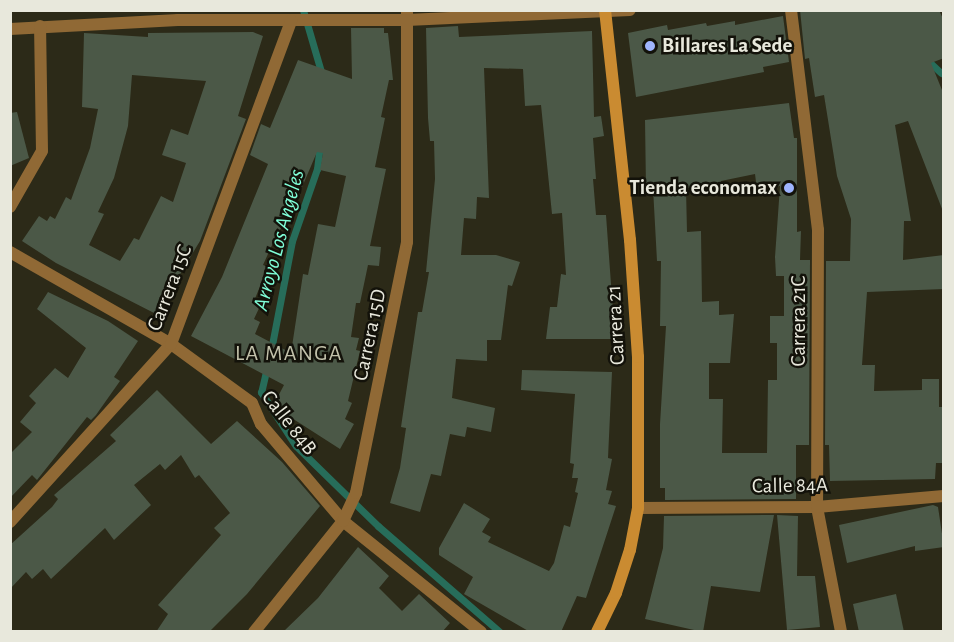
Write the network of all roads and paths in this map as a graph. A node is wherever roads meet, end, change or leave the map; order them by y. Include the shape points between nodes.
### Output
1 (630, 10) edge
2 (791, 10) edge
3 (605, 12) edge
4 (407, 15) edge
5 (294, 21) junction
6 (40, 26) junction
7 (10, 29) edge
8 (10, 207) edge
9 (10, 252) edge
10 (171, 344) junction
11 (944, 496) edge
12 (817, 507) junction
13 (638, 508) junction
14 (343, 520) junction
15 (10, 522) edge
16 (254, 632) edge
17 (481, 632) edge
18 (597, 632) edge
19 (841, 632) edge

1 - 3 street
2 - 12 street, Carrera 21C via 819,230
3 - 4 street
3 - 13 street, Carrera 21 via 638,345
4 - 5 street
4 - 14 street, Carrera 15D via 407,243 356,493
5 - 6 street via 178,20
5 - 10 street, Carrera 15C
6 - 7 street
6 - 8 street via 42,151
9 - 10 street, Calle 84B
10 - 14 street, Calle 84B via 252,403 261,424
10 - 15 street, Carrera 15C
11 - 12 street, Calle 84A
12 - 13 street, Calle 84A
12 - 19 street, Carrera 21C
13 - 18 street, Carrera 21 via 616,593
14 - 16 street, Carrera 15D
14 - 17 street, Calle 84B

